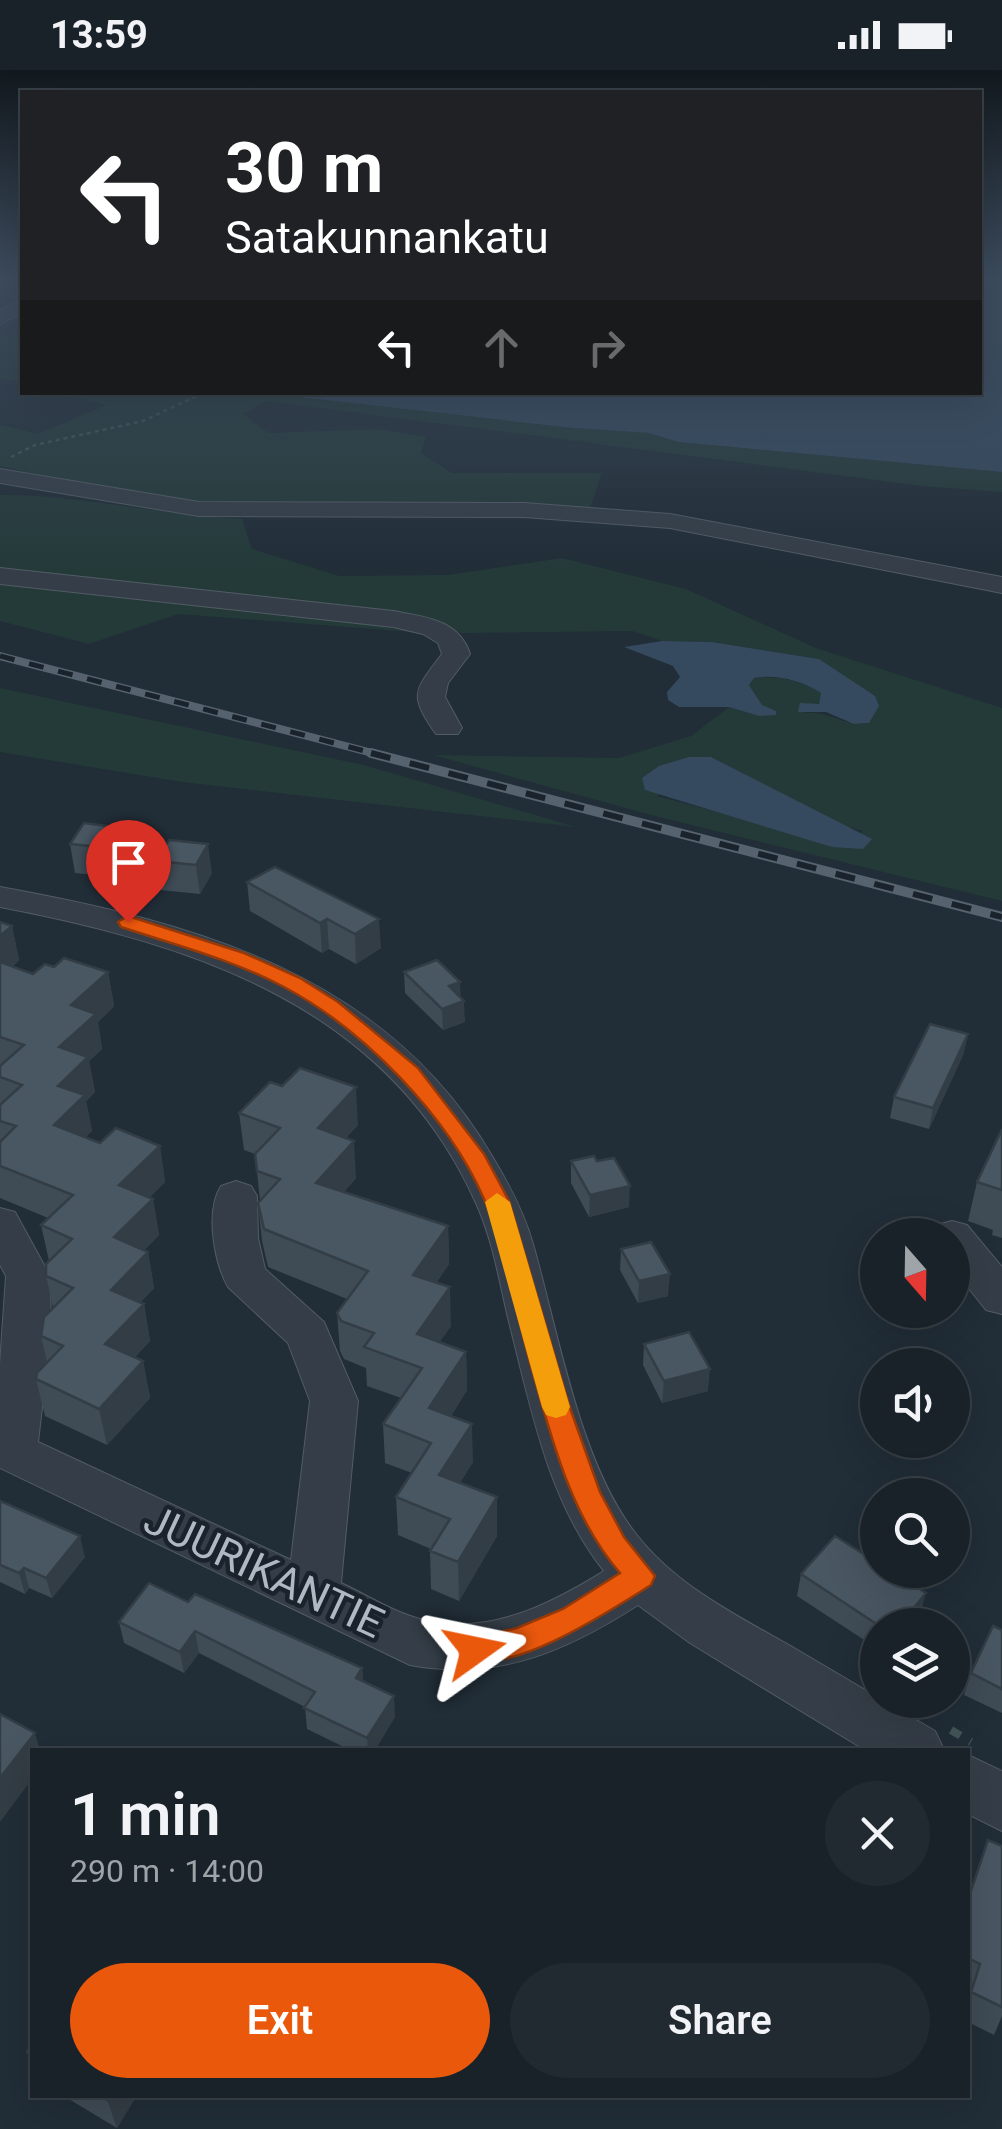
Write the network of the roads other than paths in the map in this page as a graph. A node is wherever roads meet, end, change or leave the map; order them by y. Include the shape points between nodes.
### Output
1 (0, 476) edge
2 (38, 483) junction
3 (0, 490) edge
4 (0, 576) edge
5 (963, 577) junction
6 (1002, 585) edge
7 (1002, 594) edge
8 (446, 728) dead end
9 (0, 897) edge
10 (236, 1196) dead end
11 (0, 1223) edge
12 (970, 1258) edge
13 (1002, 1298) edge
14 (6, 1449) edge
15 (640, 1576) junction
16 (314, 1594) junction
17 (912, 1748) edge
18 (970, 1783) edge
19 (1002, 1803) edge

1 - 2 street
2 - 3 street
2 - 5 street via 200,509 524,510 670,520
4 - 8 street via 393,619 447,633 456,654 429,690 430,706
5 - 6 street
5 - 7 street
9 - 15 street via 109,918 237,958 330,1006 410,1072 476,1159 497,1201 586,1493 614,1546
10 - 16 street via 244,1276 308,1334 334,1401
11 - 14 street via 28,1276 28,1330
12 - 13 street
14 - 16 street, JUURIKANTIE
15 - 16 street, JUURIKANTIE via 574,1618 520,1641 475,1650 410,1641
15 - 17 street via 707,1626
18 - 19 street

